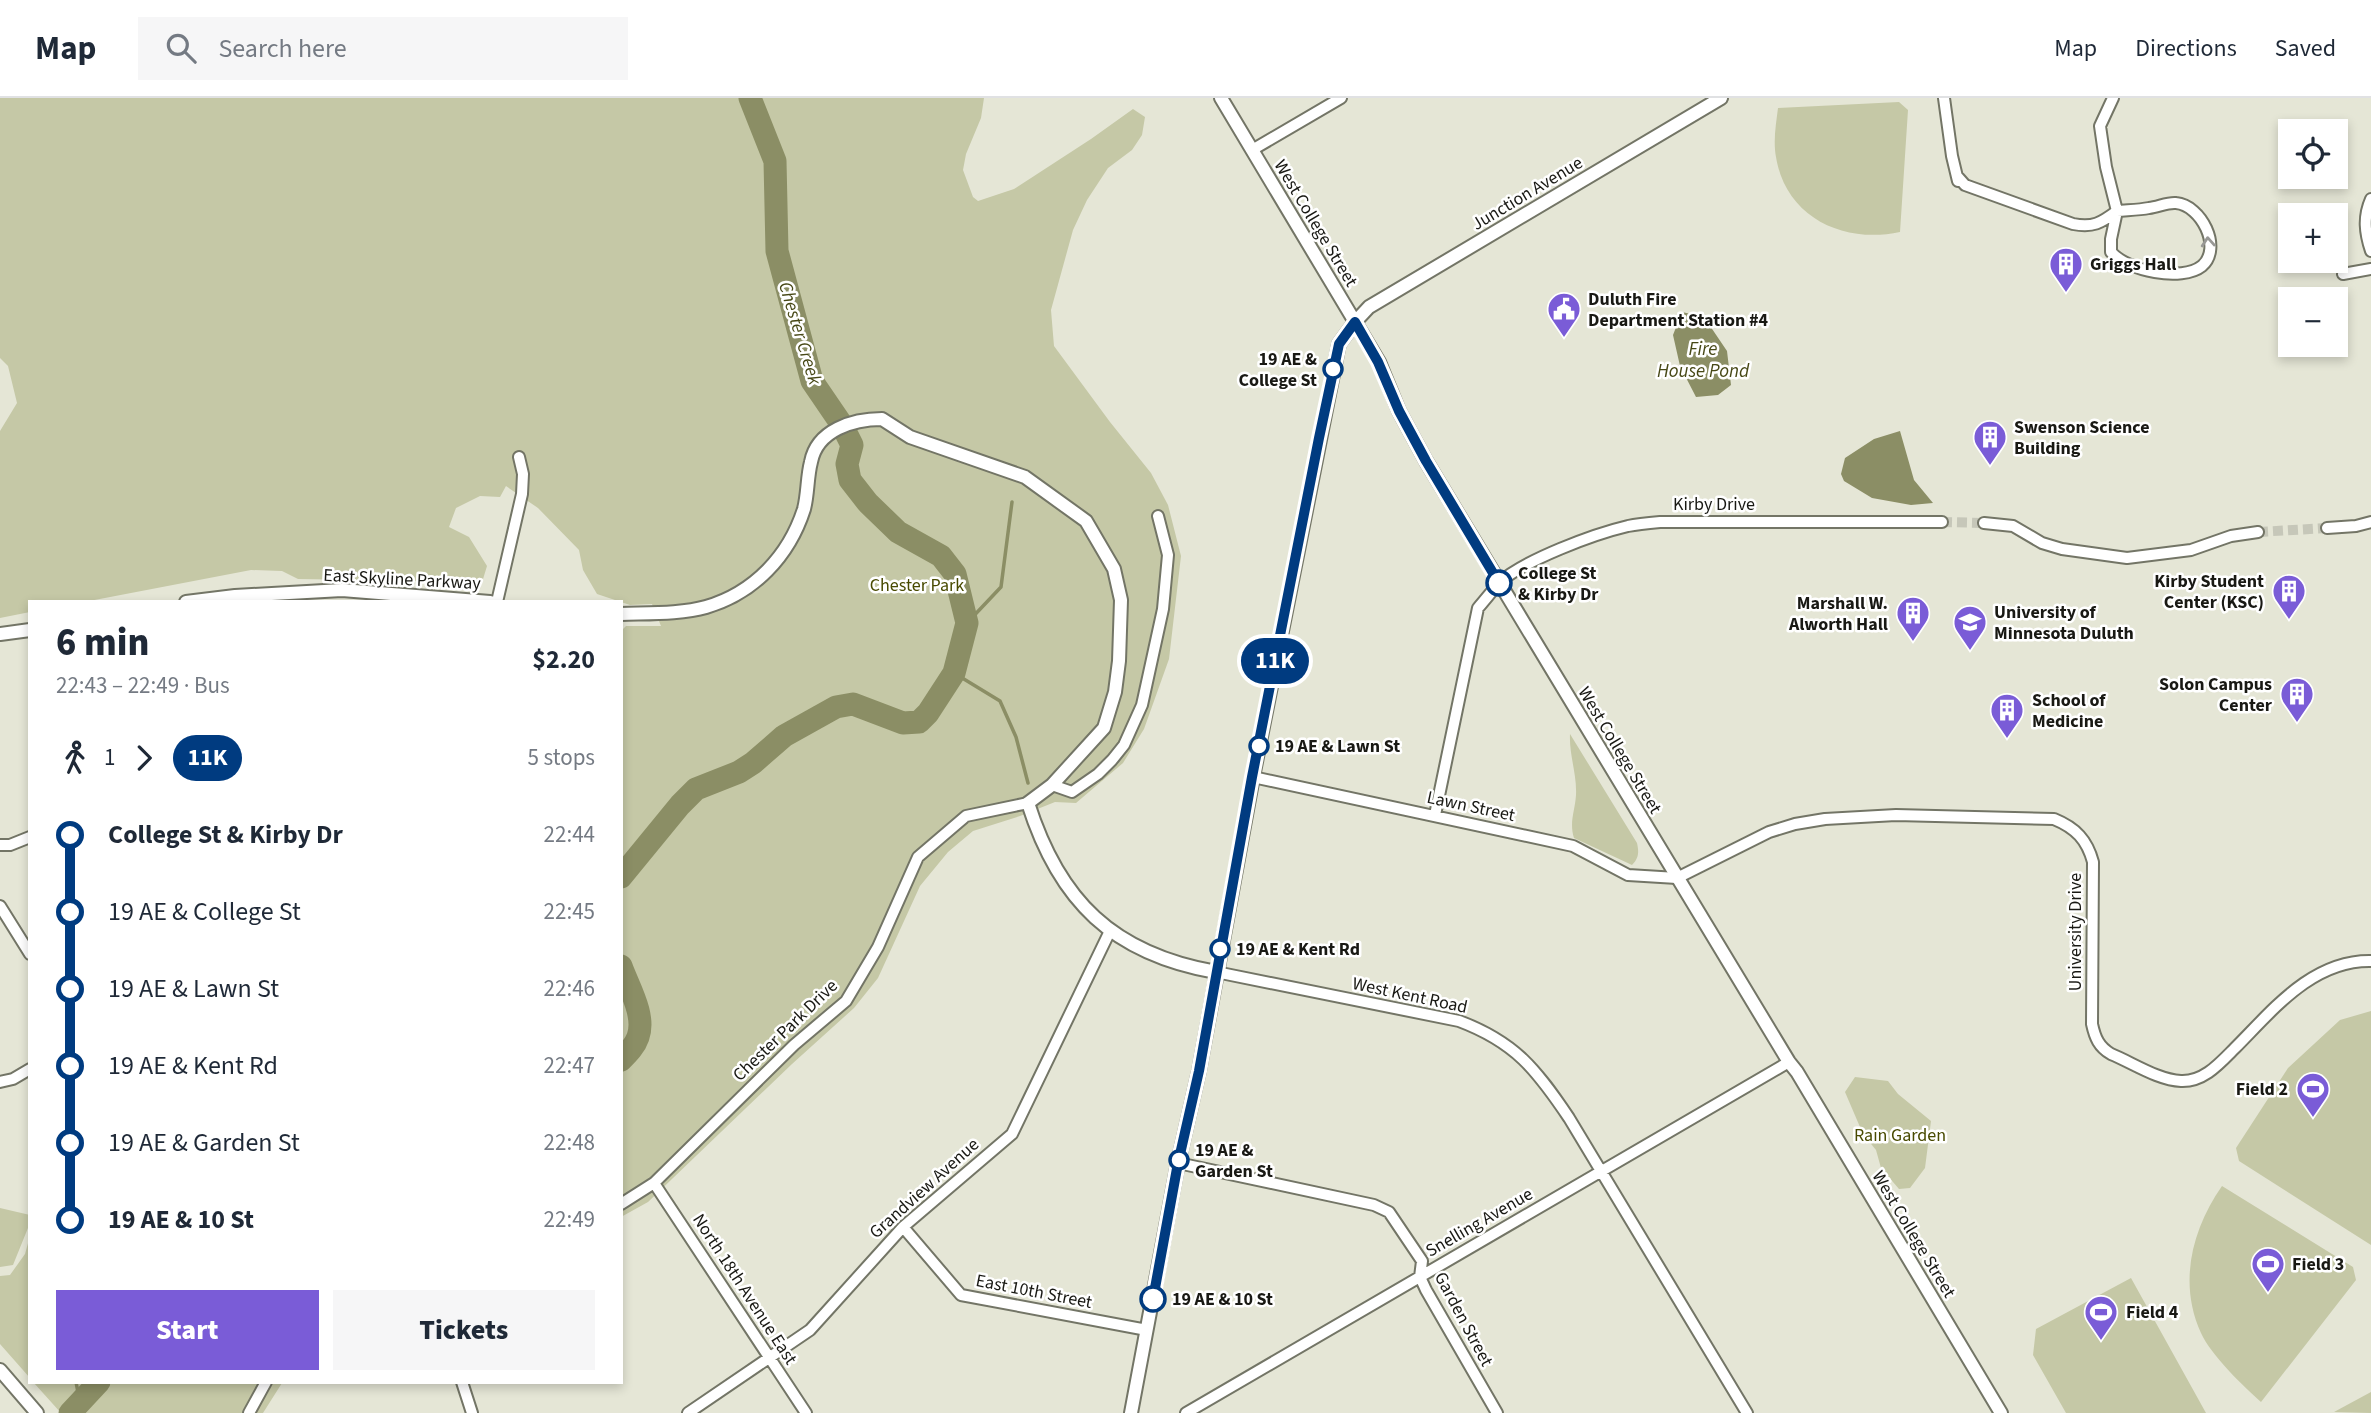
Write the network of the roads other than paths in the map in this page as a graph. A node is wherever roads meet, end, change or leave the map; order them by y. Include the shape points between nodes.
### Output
1 (1222, 98) edge
2 (1341, 98) edge
3 (1721, 98) edge
4 (1944, 98) edge
5 (2113, 98) edge
6 (1252, 150) junction
7 (2371, 199) edge
8 (2117, 211) junction
9 (2371, 251) edge
10 (2371, 269) edge
11 (2343, 274) dead end
12 (1355, 322) junction
13 (519, 457) dead end
14 (1158, 516) dead end
15 (1942, 522) tunnel mouth
16 (2371, 522) edge
17 (1984, 523) tunnel mouth
18 (2328, 528) tunnel mouth
19 (2258, 532) tunnel mouth
20 (1499, 583) junction
21 (202, 600) edge
22 (465, 600) edge
23 (497, 600) edge
24 (623, 614) edge
25 (28, 629) edge
26 (0, 634) edge
27 (1252, 777) junction
28 (1052, 785) junction
29 (1028, 803) junction
30 (1434, 815) junction
31 (28, 838) edge
32 (0, 845) edge
33 (1677, 878) junction
34 (0, 905) edge
35 (1110, 931) junction
36 (28, 951) edge
37 (2371, 961) edge
38 (1216, 972) junction
39 (1789, 1062) junction
40 (28, 1070) edge
41 (0, 1082) edge
42 (1178, 1163) junction
43 (1601, 1172) junction
44 (654, 1183) junction
45 (623, 1203) edge
46 (903, 1227) junction
47 (1420, 1278) junction
48 (1147, 1330) junction
49 (769, 1358) junction
50 (0, 1370) edge
51 (264, 1384) edge
52 (463, 1384) edge
53 (37, 1413) edge
54 (249, 1413) edge
55 (472, 1413) edge
56 (688, 1413) edge
57 (806, 1413) edge
58 (1131, 1413) edge
59 (1186, 1413) edge
60 (1497, 1413) edge
61 (1747, 1413) edge
62 (2001, 1413) edge

1 - 6 street, West College Street
2 - 6 street
3 - 12 street, Junction Avenue via 1369,307
4 - 8 street via 1958,181 2073,224 2089,227
5 - 8 street via 2100,125
6 - 12 street, West College Street
7 - 9 street via 2365,234
8 -> 8 street via 2111,252 2118,260 2177,274 2205,264 2210,253 2209,233 2201,217 2188,206 2175,203
10 - 11 street
12 - 20 street, West College Street via 1426,461
12 - 27 street, Junction Avenue via 1339,344
13 - 23 street via 522,495
14 - 28 street via 1168,555 1163,609 1142,705 1124,746 1098,774 1072,792
15 - 20 street, Kirby Drive via 1714,521 1627,526 1554,552
16 - 18 street
17 - 19 street via 2013,526 2062,549 2127,558 2191,550
20 - 30 street via 1478,608
20 - 33 street, West College Street
21 - 22 street, East Skyline Parkway via 342,590
24 - 28 street, Chester Park Drive via 706,607 767,572 789,545 804,508 811,458 822,439 846,424 882,419 910,437 1025,477 1086,521 1114,569 1121,600 1115,692 1104,728
25 - 26 street
27 - 30 street, Lawn Street
27 - 38 street, Junction Avenue
28 - 29 street, Chester Park Drive
29 - 35 street, West Kent Road via 1057,873
29 - 44 street, Chester Park Drive via 966,816 918,857 878,947 846,1001 794,1045
30 - 33 street, Lawn Street via 1573,846 1628,875
31 - 32 street
33 - 37 street, University Drive via 1769,832 1825,819 1896,815 2054,819 2069,825 2089,849 2093,862 2094,1036 2111,1054 2181,1081 2216,1068 2291,993 2316,975 2347,963
33 - 39 street, West College Street
34 - 36 street
35 - 38 street, West Kent Road via 1156,956
35 - 46 street, Grandview Avenue via 1012,1134
38 - 42 street, Junction Avenue
38 - 43 street, West Kent Road via 1459,1021 1487,1032 1542,1078
39 - 43 street, Snelling Avenue
39 - 62 street, West College Street
40 - 41 street
42 - 47 street, Garden Street via 1389,1212 1422,1261
42 - 48 street, Junction Avenue
43 - 47 street, Snelling Avenue
43 - 61 street, West Kent Road
44 - 45 street, Chester Park Drive
44 - 49 street, North 18th Avenue East
46 - 48 street, East 10th Street via 961,1294
46 - 49 street, Grandview Avenue via 810,1330
47 - 59 street, Snelling Avenue
47 - 60 street, Garden Street
48 - 58 street, Junction Avenue
49 - 56 street, Grandview Avenue
49 - 57 street, North 18th Avenue East
50 - 53 street
51 - 54 street
52 - 55 street

